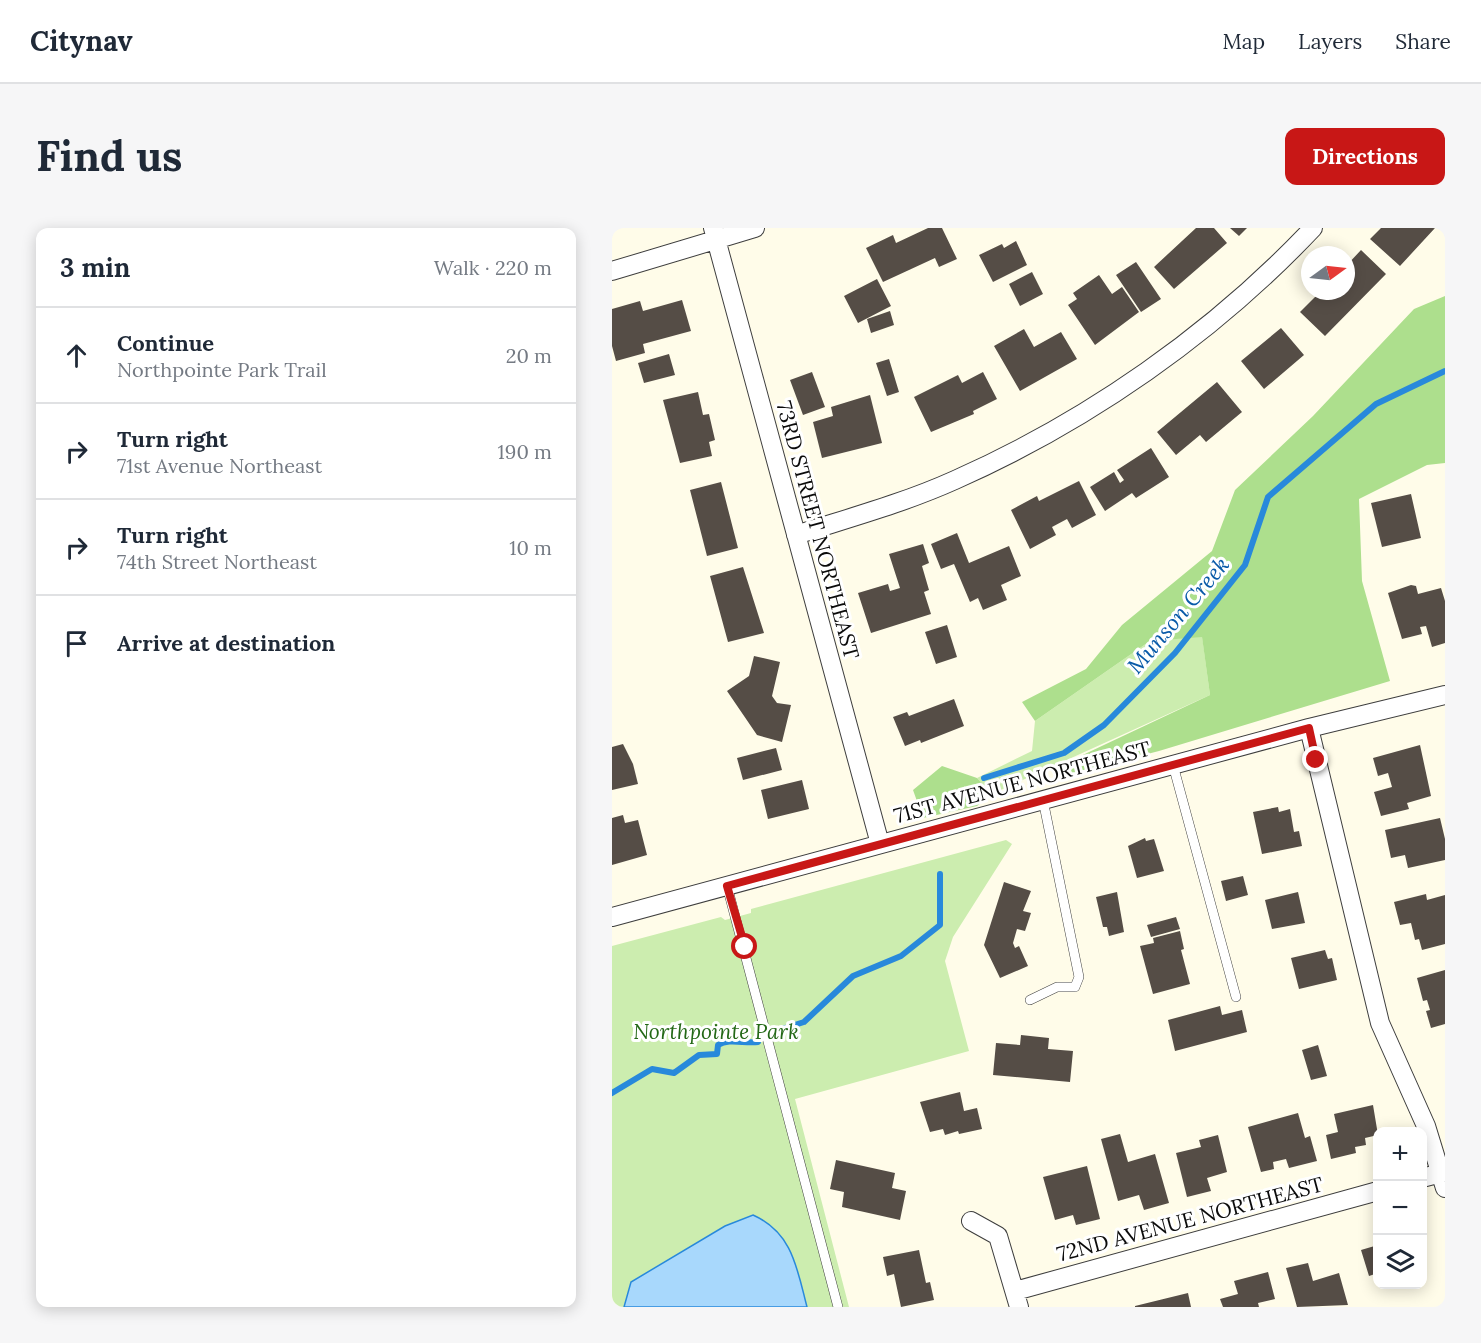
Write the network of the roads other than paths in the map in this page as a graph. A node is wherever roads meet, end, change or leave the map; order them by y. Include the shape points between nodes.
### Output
1 (755, 228) edge
2 (1313, 228) edge
3 (714, 235) edge
4 (612, 271) edge
5 (796, 535) junction
6 (1445, 695) edge
7 (1309, 728) junction
8 (1173, 765) junction
9 (1043, 800) junction
10 (880, 844) junction
11 (727, 886) junction
12 (612, 917) edge
13 (1236, 997) dead end
14 (1030, 1000) dead end
15 (1427, 1179) edge
16 (1443, 1181) edge
17 (1373, 1192) edge
18 (971, 1221) dead end
19 (1017, 1299) edge
20 (838, 1307) edge

1 - 3 street
2 - 5 street via 1276,268 1196,336 1034,443 953,481
3 - 4 street
3 - 5 street, 73RD STREET NORTHEAST
5 - 10 street, 73RD STREET NORTHEAST
6 - 7 street, 71ST AVENUE NORTHEAST
7 - 8 street, 71ST AVENUE NORTHEAST
7 - 16 street via 1380,1023 1426,1126
8 - 9 street, 71ST AVENUE NORTHEAST
8 - 13 lane
9 - 10 street, 71ST AVENUE NORTHEAST
9 - 14 lane via 1080,977 1075,987 1057,987
10 - 11 street, 71ST AVENUE NORTHEAST
11 - 12 street, 71ST AVENUE NORTHEAST
11 - 20 lane
15 - 16 street
17 - 19 street, 72ND AVENUE NORTHEAST
18 - 19 street via 998,1236

